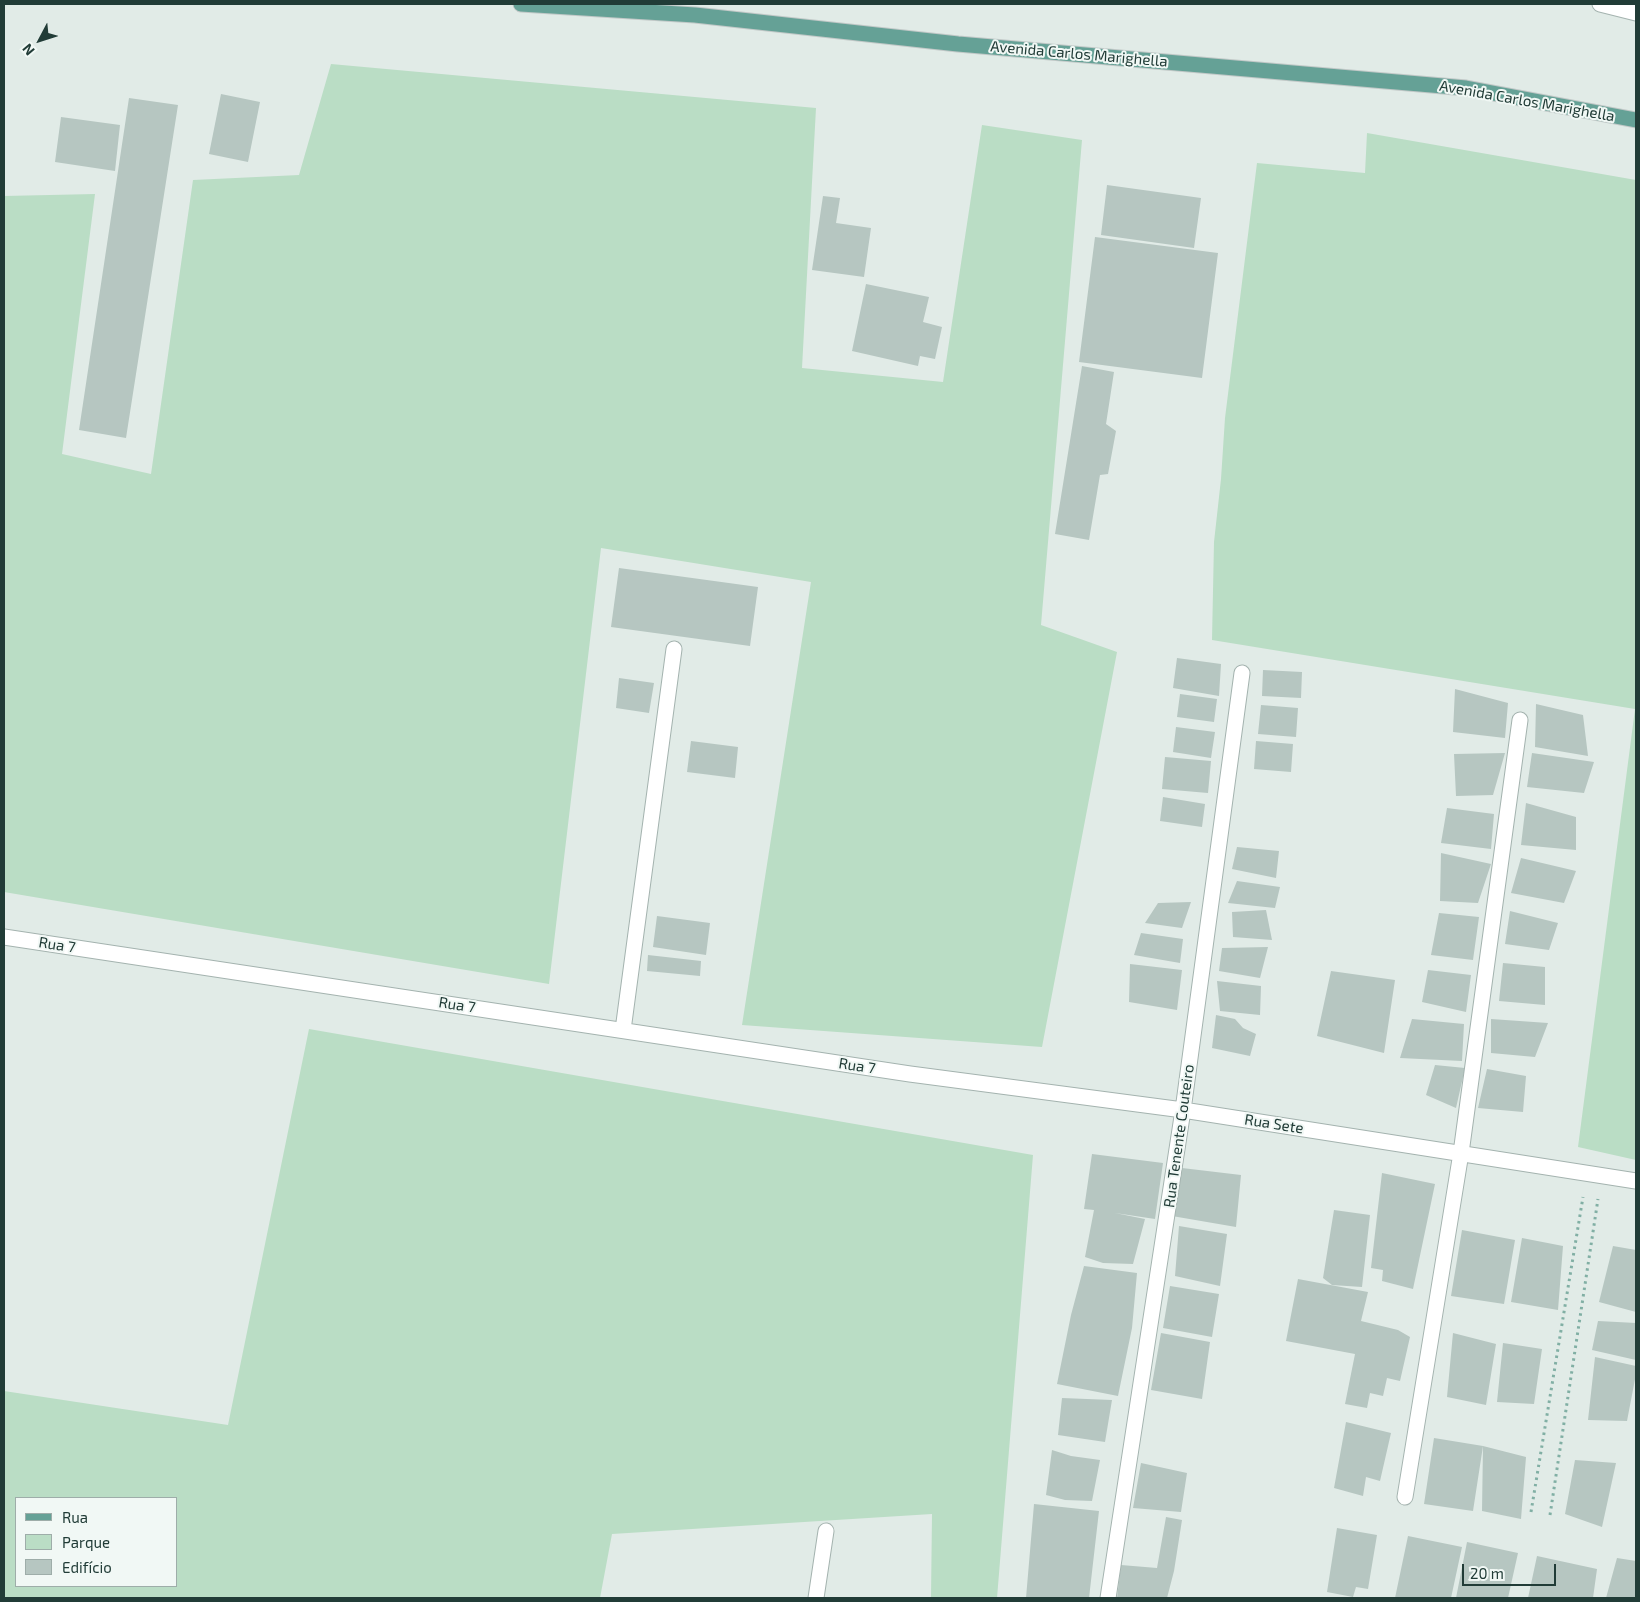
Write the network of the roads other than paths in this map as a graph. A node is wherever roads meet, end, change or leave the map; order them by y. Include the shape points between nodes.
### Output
1 (521, 4) edge
2 (1600, 4) edge
3 (1636, 14) edge
4 (1636, 120) edge
5 (674, 650) dead end
6 (1242, 673) dead end
7 (1520, 720) dead end
8 (4, 937) edge
9 (623, 1030) junction
10 (910, 1074) joint
11 (1183, 1110) junction
12 (1461, 1153) junction
13 (1636, 1181) edge
14 (1406, 1497) dead end
15 (826, 1531) dead end
16 (816, 1598) edge
17 (1108, 1598) edge

1 - 4 main road, Avenida Carlos Marighella via 695,15 958,44 1466,88
2 - 3 street
5 - 9 street
6 - 11 street, Rua Tenente Couteiro
7 - 12 street
8 - 9 street, Rua 7
9 - 10 street, Rua 7
10 - 11 street, Rua Sete
11 - 12 street, Rua Sete
11 - 17 street, Rua Tenente Couteiro
12 - 13 street, Rua Sete
12 - 14 street
15 - 16 street

